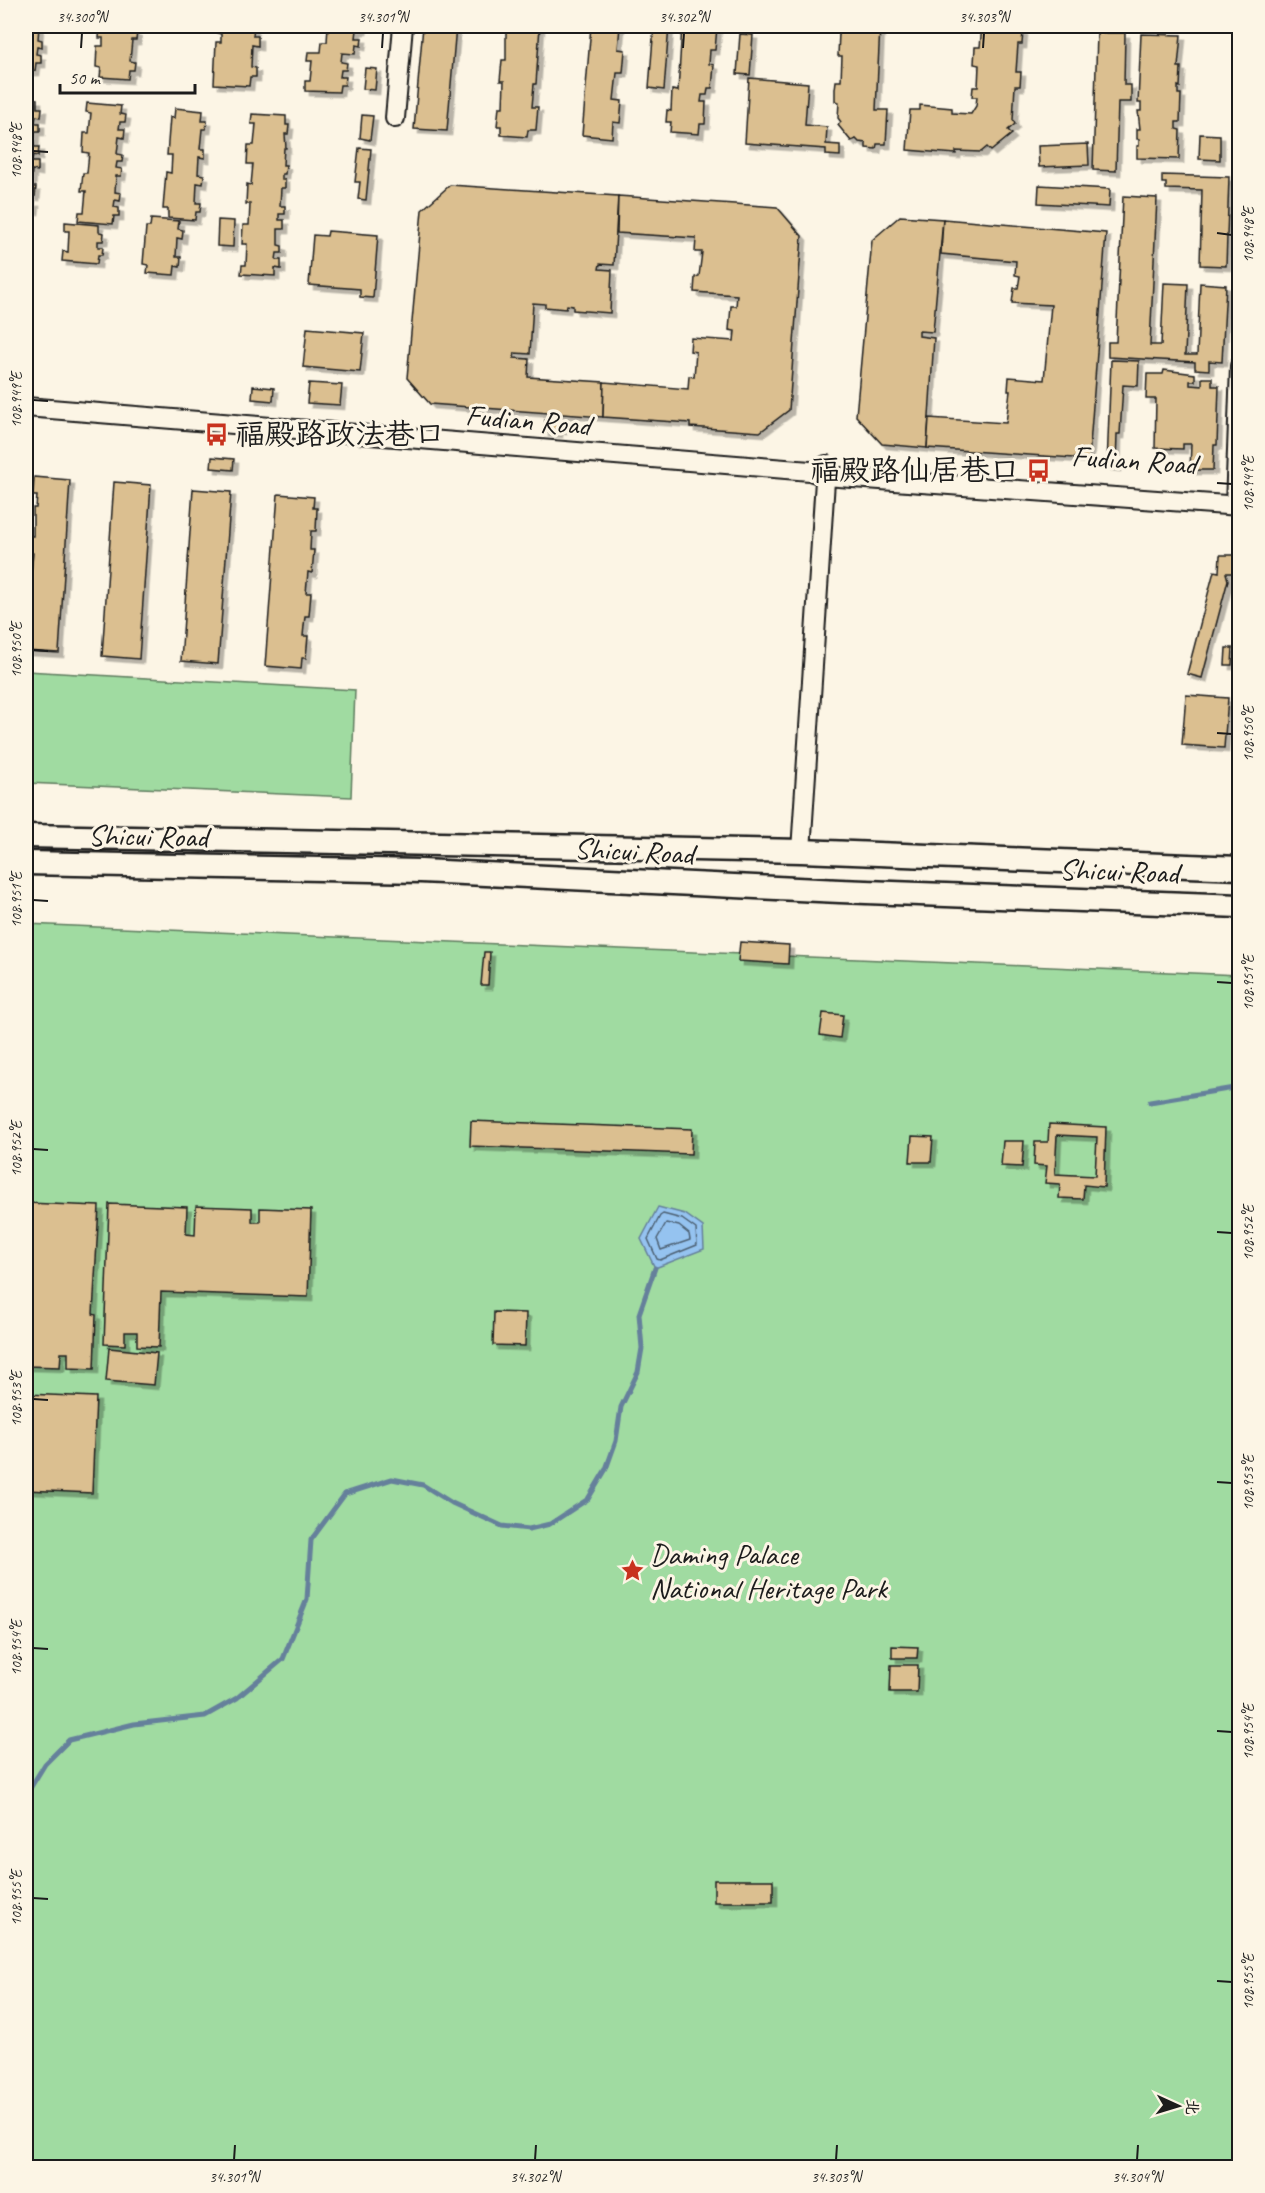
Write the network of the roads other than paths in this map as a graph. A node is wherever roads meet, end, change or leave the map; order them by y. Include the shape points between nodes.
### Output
1 (403, 26) edge
2 (395, 118) dead end
3 (1239, 366) edge
4 (26, 407) edge
5 (820, 471) junction
6 (1237, 501) edge
7 (26, 836) edge
8 (801, 851) junction
9 (26, 863) edge
10 (1239, 868) edge
11 (1239, 906) edge

1 - 2 street
3 - 6 street
4 - 5 street, Fudian Road
5 - 6 street, Fudian Road
5 - 8 street
7 - 8 main road, Shicui Road
8 - 10 main road, Shicui Road
9 - 11 main road, Shicui Road via 422,870

